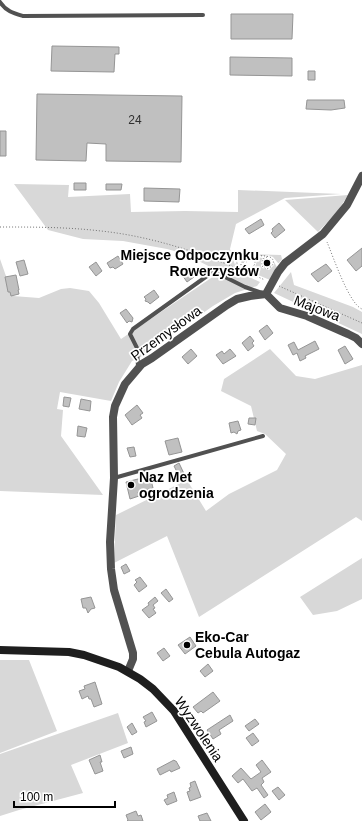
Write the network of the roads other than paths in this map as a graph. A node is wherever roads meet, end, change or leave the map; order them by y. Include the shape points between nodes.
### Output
1 (0, 2) edge
2 (203, 15) dead end
3 (362, 176) edge
4 (266, 294) junction
5 (362, 344) edge
6 (138, 368) junction
7 (263, 436) dead end
8 (114, 478) junction
9 (0, 650) edge
10 (128, 671) junction
11 (244, 821) edge

1 - 2 lane via 4,8 23,16
3 - 4 street via 347,205 323,234 286,263
4 - 5 street, Majowa via 280,308 335,328 356,338
4 - 6 street, Przemysłowa via 228,304
4 - 6 lane via 212,272 133,329 130,334 137,348
6 - 8 street, Przemysłowa via 125,384 115,406
7 - 8 lane
8 - 10 street, Przemysłowa via 111,569 114,590 133,653
9 - 10 street, Wyzwolenia via 84,655
10 - 11 street, Wyzwolenia via 153,689 174,711

